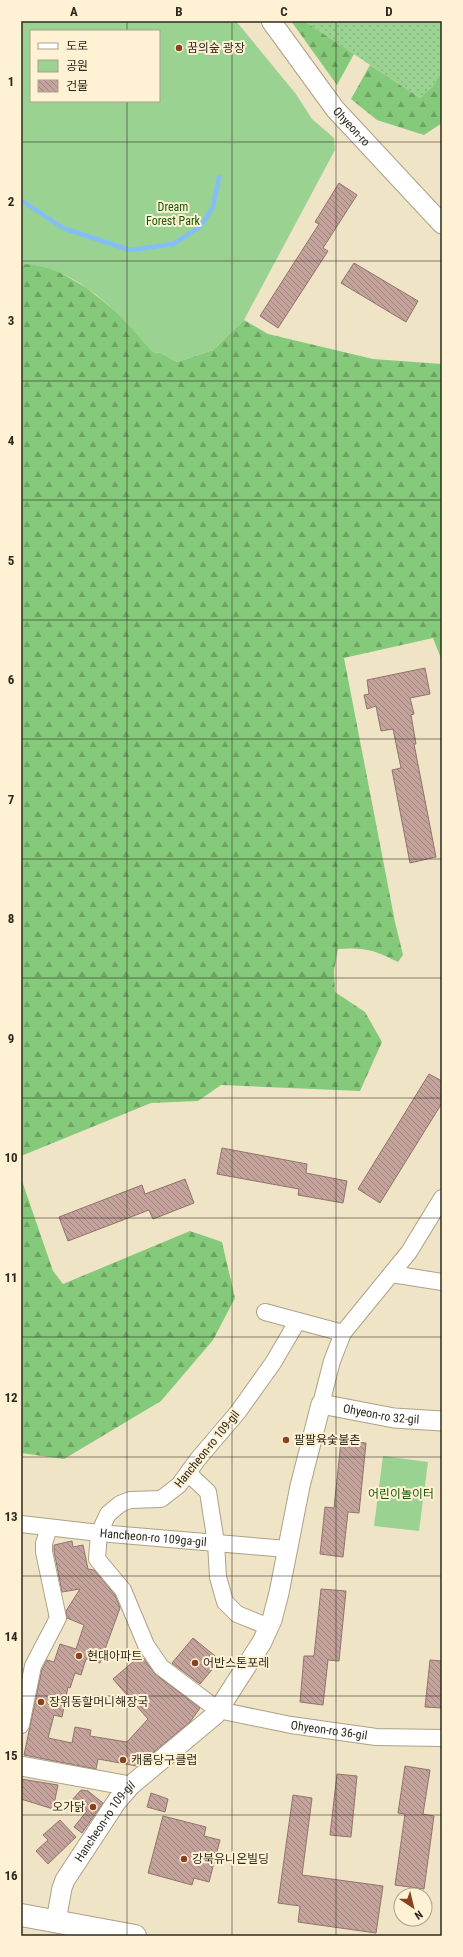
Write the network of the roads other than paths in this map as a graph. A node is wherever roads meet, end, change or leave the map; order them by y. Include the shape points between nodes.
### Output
1 (271, 21) edge
2 (442, 224) edge
3 (442, 1198) edge
4 (392, 1274) junction
5 (442, 1282) edge
6 (265, 1312) dead end
7 (297, 1322) junction
8 (343, 1333) junction
9 (321, 1404) junction
10 (442, 1421) edge
11 (188, 1473) junction
12 (21, 1524) edge
13 (49, 1528) junction
14 (98, 1533) junction
15 (216, 1543) junction
16 (286, 1550) junction
17 (269, 1627) junction
18 (218, 1710) junction
19 (21, 1725) edge
20 (442, 1738) edge
21 (21, 1766) edge
22 (130, 1786) junction
23 (21, 1915) edge
24 (56, 1921) junction
25 (135, 1936) edge

1 - 2 street, Ohyeon-ro via 335,109
3 - 4 street, Hancheon-ro 109-gil via 409,1252
4 - 5 street
4 - 8 street, Hancheon-ro 109-gil
6 - 7 street
7 - 8 street
7 - 11 street, Hancheon-ro 109-gil via 273,1363 238,1412
8 - 9 street, Hancheon-ro 109-gil via 332,1361
9 - 10 street, Ohyeon-ro 32-gil via 394,1418
9 - 16 street, Hancheon-ro 109-gil
11 - 14 street, Hancheon-ro 109-gil via 179,1485 161,1499 136,1499 120,1504 108,1514
11 - 15 street via 208,1492
12 - 13 street, Hancheon-ro 109ga-gil
13 - 14 street, Hancheon-ro 109ga-gil
13 - 19 street via 44,1552 58,1618 33,1666
14 - 15 street, Hancheon-ro 109ga-gil
14 - 18 street, Hancheon-ro 109-gil via 97,1559 126,1596 139,1631 155,1659 166,1673
15 - 16 street, Hancheon-ro 109ga-gil
15 - 17 street via 218,1577 225,1602 237,1614
16 - 17 street, Hancheon-ro 109-gil via 279,1593
17 - 18 street, Hancheon-ro 109-gil
18 - 20 street, Ohyeon-ro 36-gil via 291,1725 376,1737
18 - 22 street, Hancheon-ro 109-gil
21 - 22 street
22 - 24 street, Hancheon-ro 109-gil via 117,1801 65,1880
23 - 24 main road
24 - 25 main road

